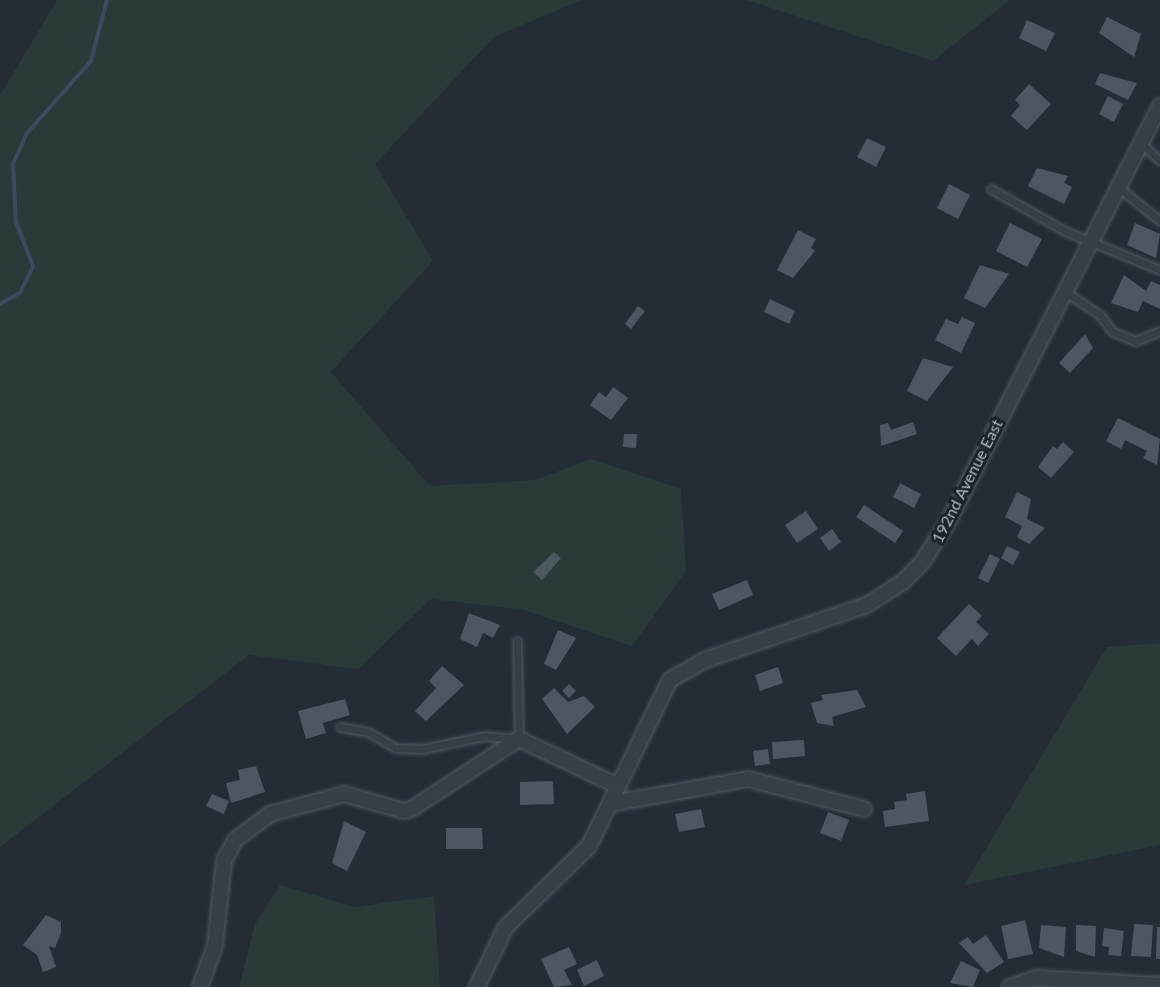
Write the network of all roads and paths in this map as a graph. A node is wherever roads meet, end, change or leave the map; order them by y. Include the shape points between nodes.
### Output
1 (1160, 106) edge
2 (1141, 143) junction
3 (1160, 161) edge
4 (1118, 187) junction
5 (991, 189) dead end
6 (1160, 221) edge
7 (1091, 239) junction
8 (1160, 270) edge
9 (1064, 291) junction
10 (1160, 331) edge
11 (517, 642) dead end
12 (340, 727) dead end
13 (519, 739) junction
14 (616, 785) junction
15 (609, 804) junction
16 (864, 809) dead end
17 (1160, 985) edge
18 (200, 987) edge
19 (477, 987) edge
20 (1010, 987) edge

1 - 2 street, 192nd Avenue East
2 - 3 lane
2 - 4 street, 192nd Avenue East
4 - 6 lane
4 - 7 street, 192nd Avenue East
5 - 7 lane via 1065,231
7 - 8 lane
7 - 9 street, 192nd Avenue East
9 - 10 lane via 1100,315 1113,333 1135,341
9 - 14 street, 192nd Avenue East via 948,522 923,561 904,581 867,605 705,660 670,680
11 - 13 lane
12 - 13 lane via 368,732 386,745 405,748 484,736
13 - 14 street
13 - 18 street via 404,811 344,794 294,804 252,824 235,840 224,861 215,946
14 - 15 street, 192nd Avenue East
15 - 16 street via 748,779
15 - 19 street via 579,858 499,936
17 - 20 street via 1036,978

